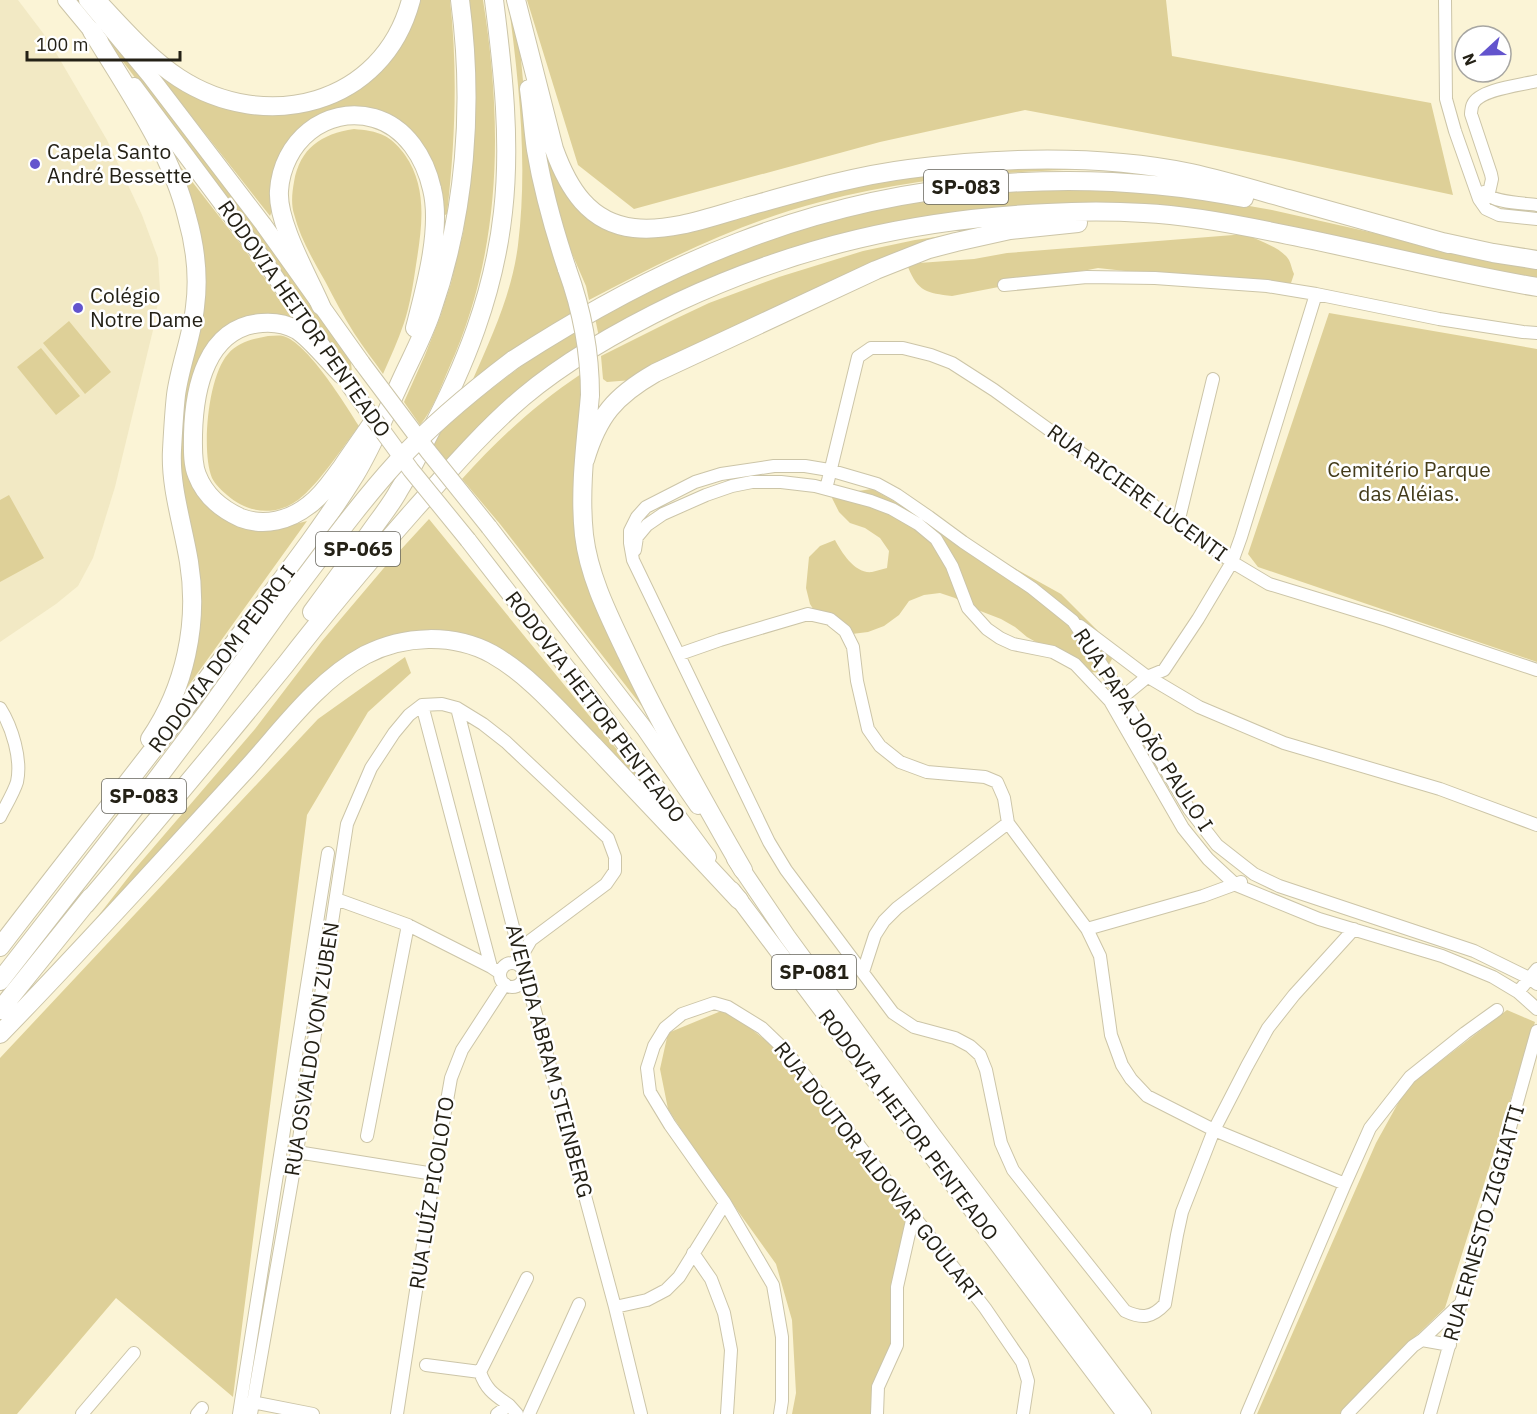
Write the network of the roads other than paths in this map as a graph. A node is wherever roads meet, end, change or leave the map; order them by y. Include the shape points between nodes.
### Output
1 (66, 0) edge
2 (87, 0) edge
3 (96, 0) edge
4 (411, 0) edge
5 (460, 0) edge
6 (494, 0) edge
7 (1445, 0) edge
8 (517, 5) edge
9 (92, 31) junction
10 (1537, 81) edge
11 (1472, 177) junction
12 (1488, 197) junction
13 (1537, 205) edge
14 (1537, 219) edge
15 (1266, 230) junction
16 (1449, 244) junction
17 (1537, 260) edge
18 (1004, 285) dead end
19 (1537, 287) edge
20 (1316, 294) junction
21 (321, 306) junction
22 (1537, 333) edge
23 (1213, 379) dead end
24 (345, 380) junction
25 (400, 383) junction
26 (585, 460) junction
27 (829, 470) junction
28 (826, 489) junction
29 (1178, 523) junction
30 (633, 560) junction
31 (1232, 562) junction
32 (1073, 621) junction
33 (680, 654) junction
34 (1537, 670) edge
35 (1147, 677) junction
36 (1123, 697) junction
37 (422, 705) junction
38 (1112, 705) junction
39 (0, 708) edge
40 (457, 708) junction
41 (0, 817) edge
42 (1008, 824) junction
43 (1537, 825) edge
44 (328, 853) dead end
45 (742, 870) junction
46 (1254, 874) junction
47 (1236, 885) junction
48 (336, 899) junction
49 (739, 900) junction
50 (85, 905) junction
51 (408, 925) junction
52 (1087, 929) junction
53 (1354, 929) junction
54 (0, 946) edge
55 (521, 957) junction
56 (524, 970) junction
57 (862, 972) junction
58 (499, 975) junction
59 (1534, 977) edge
60 (0, 981) edge
61 (1518, 992) junction
62 (1537, 1009) edge
63 (0, 1010) edge
64 (1497, 1010) dead end
65 (1537, 1031) edge
66 (0, 1034) edge
67 (1214, 1130) junction
68 (367, 1136) dead end
69 (297, 1152) junction
70 (434, 1174) junction
71 (1345, 1184) junction
72 (725, 1203) junction
73 (913, 1216) junction
74 (693, 1253) junction
75 (528, 1278) dead end
76 (1462, 1302) junction
77 (579, 1304) dead end
78 (615, 1307) junction
79 (1422, 1340) junction
80 (1450, 1345) junction
81 (134, 1353) dead end
82 (426, 1365) dead end
83 (480, 1372) junction
84 (251, 1408) edge
85 (513, 1410) edge
86 (82, 1414) edge
87 (239, 1414) edge
88 (313, 1414) edge
89 (397, 1414) edge
90 (497, 1414) edge
91 (529, 1414) edge
92 (641, 1414) edge
93 (727, 1414) edge
94 (780, 1414) edge
95 (877, 1414) edge
96 (1023, 1414) edge
97 (1125, 1414) edge
98 (1143, 1414) edge
99 (1247, 1414) edge
100 (1347, 1414) edge
101 (1430, 1414) edge

1 - 9 main road, RODOVIA HEITOR PENTEADO
2 - 21 main road, RODOVIA HEITOR PENTEADO via 193,131
3 - 4 highway via 139,46 180,79 237,104 277,107 319,100 361,77 390,47
5 - 25 highway, RODOVIA DOM PEDRO I / SP-065 via 466,83 462,186 441,284
6 - 50 highway, RODOVIA DOM PEDRO I / SP-065 via 506,122 503,212 490,288 459,375 399,491 267,671
7 - 11 street via 1446,99
8 - 16 highway via 561,168 585,206 616,225 652,229 673,226 834,183 907,169 982,161 1051,160 1190,173
8 - 26 highway, bridge via 537,157 584,326 590,374
9 - 24 main road, RODOVIA HEITOR PENTEADO via 261,256
9 - 54 highway via 153,133 174,177 192,241 196,305 176,394 172,452 192,590 189,647 181,676 152,737 41,881
10 - 12 street via 1490,92 1472,104 1471,114 1492,179
11 - 12 street
11 - 14 street via 1486,209 1499,215
12 - 13 street
15 - 19 highway, SP-083
15 - 26 highway via 1126,221 1088,223 1010,230 929,249 857,278 638,382 603,417
15 - 50 highway, SP-083 via 1145,213 1084,211 954,220 872,234 808,252 731,279 623,330 549,376 452,466
16 - 17 highway, SP-083
16 - 60 highway, SP-083, bridge via 1197,189 1053,181 946,189 840,209 737,242 660,277 513,360 435,424 398,461 283,606 141,800
18 - 20 street via 1087,277 1155,278 1267,286
20 - 22 street via 1439,319
20 - 31 street
21 - 25 highway via 286,229 279,192 283,172 289,155 312,128 338,118 375,118 393,126 418,151 433,190 430,264
21 - 45 main road, RODOVIA HEITOR PENTEADO / SP-081, bridge via 428,451 644,728
23 - 29 street
24 - 25 highway via 308,340 286,325 256,324 242,327 225,338 205,366 193,421 196,474 216,503 249,521 264,522 281,520 310,504 326,488
24 - 49 main road, RODOVIA HEITOR PENTEADO / SP-081, bridge via 598,708
25 - 54 highway, RODOVIA DOM PEDRO I / SP-065 via 371,448 302,552
26 - 45 highway via 584,535 602,600 673,747
27 - 28 street, RUA RICIERE LUCENTI
27 - 29 street, RUA RICIERE LUCENTI via 858,357 871,348 903,348 952,363
27 - 30 street, RUA PAPA JOÃO PAULO I via 774,466 695,482 646,507 637,518 630,531
27 - 32 street, RUA PAPA JOÃO PAULO I via 877,484 897,495
28 - 30 street, RUA PAPA JOÃO PAULO I via 752,482 715,492 647,525 637,537
28 - 38 street, RUA PAPA JOÃO PAULO I via 871,501 918,524 936,539 952,566 968,608 987,629 1013,644 1053,652 1075,664
29 - 31 street, RUA RICIERE LUCENTI
30 - 33 street
31 - 34 street, RUA RICIERE LUCENTI via 1269,584
31 - 35 street via 1164,670
32 - 35 street
32 - 36 street, RUA PAPA JOÃO PAULO I
33 - 42 street via 808,614 830,619 845,631 853,647 868,729 880,746 900,762 927,772 985,777 997,782
33 - 57 street via 769,842
35 - 36 street
35 - 43 street via 1199,708 1284,743 1440,789
36 - 38 street
36 - 46 street, RUA PAPA JOÃO PAULO I via 1189,809 1217,845
37 - 40 street
37 - 48 street, RUA OSVALDO VON ZUBEN via 394,733 371,768 348,824
37 - 58 street
38 - 47 street, RUA PAPA JOÃO PAULO I via 1183,828
39 - 41 street via 18,757 17,782
40 - 55 street, AVENIDA ABRAM STEINBERG
40 - 55 street via 506,742 608,838 615,857 615,872 606,884 531,940
42 - 52 street
42 - 57 street via 897,908 874,936
44 - 87 street, RUA OSVALDO VON ZUBEN
45 - 98 main road, RODOVIA HEITOR PENTEADO / SP-081 via 932,1134
46 - 47 street
46 - 59 street, RUA PAPA JOÃO PAULO I via 1279,886 1474,951
47 - 52 street
47 - 53 street, RUA PAPA JOÃO PAULO I
48 - 51 street
48 - 69 street, RUA OSVALDO VON ZUBEN
49 - 66 highway via 566,717 513,669 472,645 452,640 411,640 366,655 321,687
49 - 97 main road, RODOVIA HEITOR PENTEADO / SP-081
50 - 63 highway, RODOVIA DOM PEDRO I / SP-065
51 - 58 street
51 - 68 street
52 - 67 street via 1100,956 1111,1035 1122,1065 1147,1096
53 - 61 street, RUA PAPA JOÃO PAULO I via 1442,956
53 - 67 street via 1268,1028
55 - 56 street, AVENIDA ABRAM STEINBERG
56 - 58 street via 514,962 508,963
56 - 58 street via 525,977 517,986 510,987
56 - 78 street, AVENIDA ABRAM STEINBERG
57 - 67 street via 893,1013 914,1027 956,1038 980,1055 1001,1143 1013,1170 1125,1311 1137,1317 1149,1316 1165,1304 1182,1212
58 - 70 street, RUA LUÍZ PICOLOTO via 455,1068
59 - 61 street
61 - 62 street, RUA PAPA JOÃO PAULO I
64 - 71 street via 1410,1077 1370,1128
65 - 76 street, RUA ERNESTO ZIGGIATTI
67 - 71 street
69 - 70 street
69 - 84 street, RUA OSVALDO VON ZUBEN
70 - 89 street, RUA LUÍZ PICOLOTO
71 - 99 street
72 - 73 street, RUA DOUTOR ALDOVAR GOULART via 650,1092 647,1068 665,1028 682,1014 714,1003 762,1028 786,1051
72 - 74 street
72 - 94 street, RUA DOUTOR ALDOVAR GOULART via 773,1285 782,1337
73 - 95 street via 897,1287 897,1345 878,1387
73 - 96 street, RUA DOUTOR ALDOVAR GOULART via 1022,1362 1028,1381
74 - 78 street via 666,1290 647,1300
74 - 93 street via 711,1279 724,1313 731,1350
75 - 83 street
76 - 79 street
76 - 80 street, RUA ERNESTO ZIGGIATTI
77 - 91 street
78 - 92 street, AVENIDA ABRAM STEINBERG
79 - 80 street
79 - 100 street
80 - 101 street, RUA ERNESTO ZIGGIATTI
81 - 86 street
82 - 83 street
83 - 85 street via 489,1391
84 - 88 street
85 - 90 street

